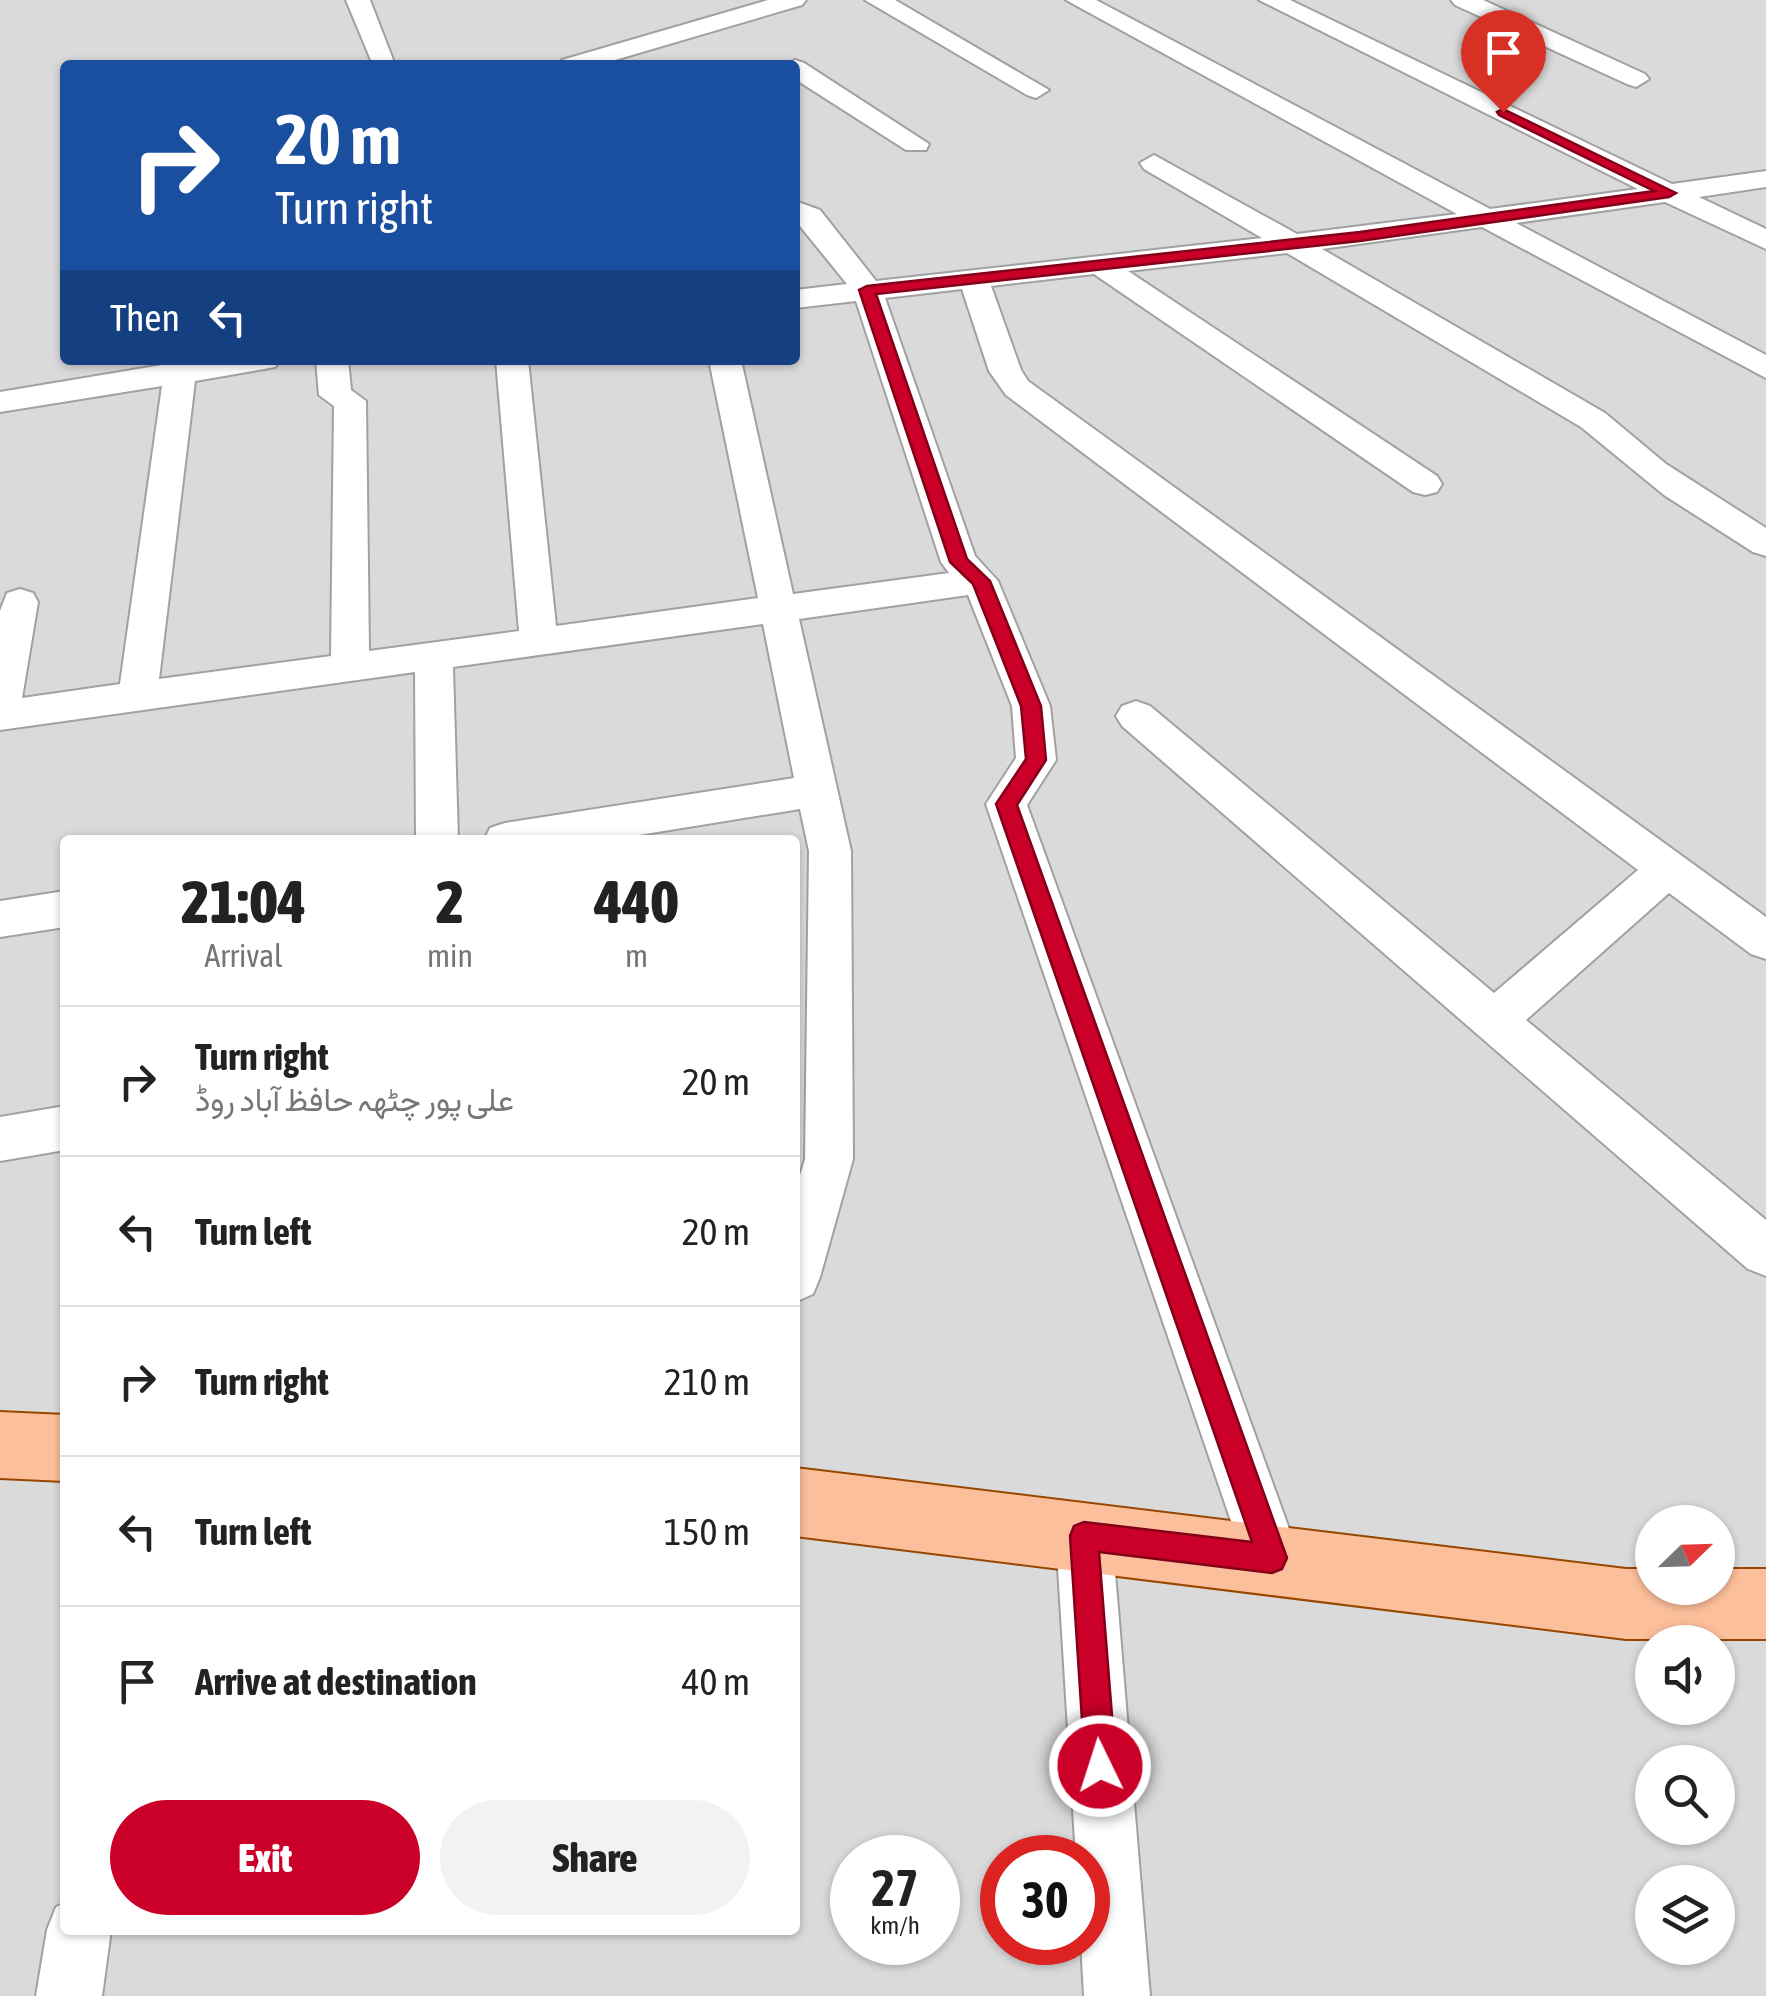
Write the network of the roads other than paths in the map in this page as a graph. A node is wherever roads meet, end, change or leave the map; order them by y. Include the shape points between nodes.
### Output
1 (358, 0) edge
2 (794, 0) edge
3 (877, 0) edge
4 (1078, 0) edge
5 (1271, 0) edge
6 (1462, 0) edge
7 (687, 9) dead end
8 (715, 25) junction
9 (749, 40) dead end
10 (383, 60) edge
11 (592, 60) edge
12 (800, 71) edge
13 (1636, 79) dead end
14 (1036, 90) dead end
15 (916, 144) dead end
16 (1154, 163) dead end
17 (1766, 179) edge
18 (1669, 193) junction
19 (800, 212) edge
20 (1484, 219) junction
21 (1766, 240) edge
22 (1292, 244) junction
23 (1100, 264) junction
24 (973, 278) junction
25 (867, 290) junction
26 (800, 298) edge
27 (229, 365) edge
28 (332, 365) edge
29 (512, 365) edge
30 (726, 365) edge
31 (1766, 368) edge
32 (180, 372) junction
33 (0, 402) edge
34 (1426, 484) dead end
35 (1766, 544) edge
36 (980, 581) junction
37 (20, 602) dead end
38 (779, 609) junction
39 (539, 642) junction
40 (434, 656) junction
41 (350, 667) junction
42 (138, 696) junction
43 (0, 712) edge
44 (1136, 716) dead end
45 (814, 791) junction
46 (437, 835) edge
47 (537, 835) edge
48 (1668, 869) junction
49 (60, 910) edge
50 (0, 918) edge
51 (1766, 941) edge
52 (1494, 1020) junction
53 (60, 1129) edge
54 (0, 1139) edge
55 (1766, 1252) edge
56 (800, 1260) edge
57 (0, 1445) edge
58 (60, 1448) edge
59 (800, 1503) edge
60 (1084, 1536) junction
61 (1272, 1558) junction
62 (1766, 1604) edge
63 (78, 1935) edge
64 (69, 1996) edge
65 (1117, 1996) edge

1 - 10 street
2 - 8 street
3 - 14 street
4 - 20 street
5 - 18 street
6 - 13 street
7 - 8 street
8 - 9 street
8 - 11 street
12 - 15 street
16 - 22 street
17 - 18 street
18 - 20 street
18 - 21 street
19 - 25 street
20 - 22 street
20 - 31 street
22 - 23 street
22 - 35 street via 1594,420 1650,470
23 - 24 street
23 - 34 street
24 - 25 street
24 - 48 street via 1017,388
25 - 26 street
25 - 36 street via 959,562
27 - 32 street
28 - 41 street via 335,395 350,401
29 - 39 street
30 - 38 street
32 - 33 street
32 - 42 street
36 - 38 street
36 - 61 street via 1031,706 1036,760 1006,804
37 - 43 street
38 - 39 street
38 - 45 street
39 - 40 street
40 - 41 street
40 - 46 street
41 - 42 street
42 - 43 street
44 - 52 street
45 - 47 street
45 - 56 street via 830,851 829,1158
48 - 51 street
48 - 52 street
49 - 50 street
52 - 55 street
53 - 54 street
57 - 58 main road
59 - 60 main road
60 - 61 main road
60 - 65 street
61 - 62 main road via 1626,1604
63 - 64 street

